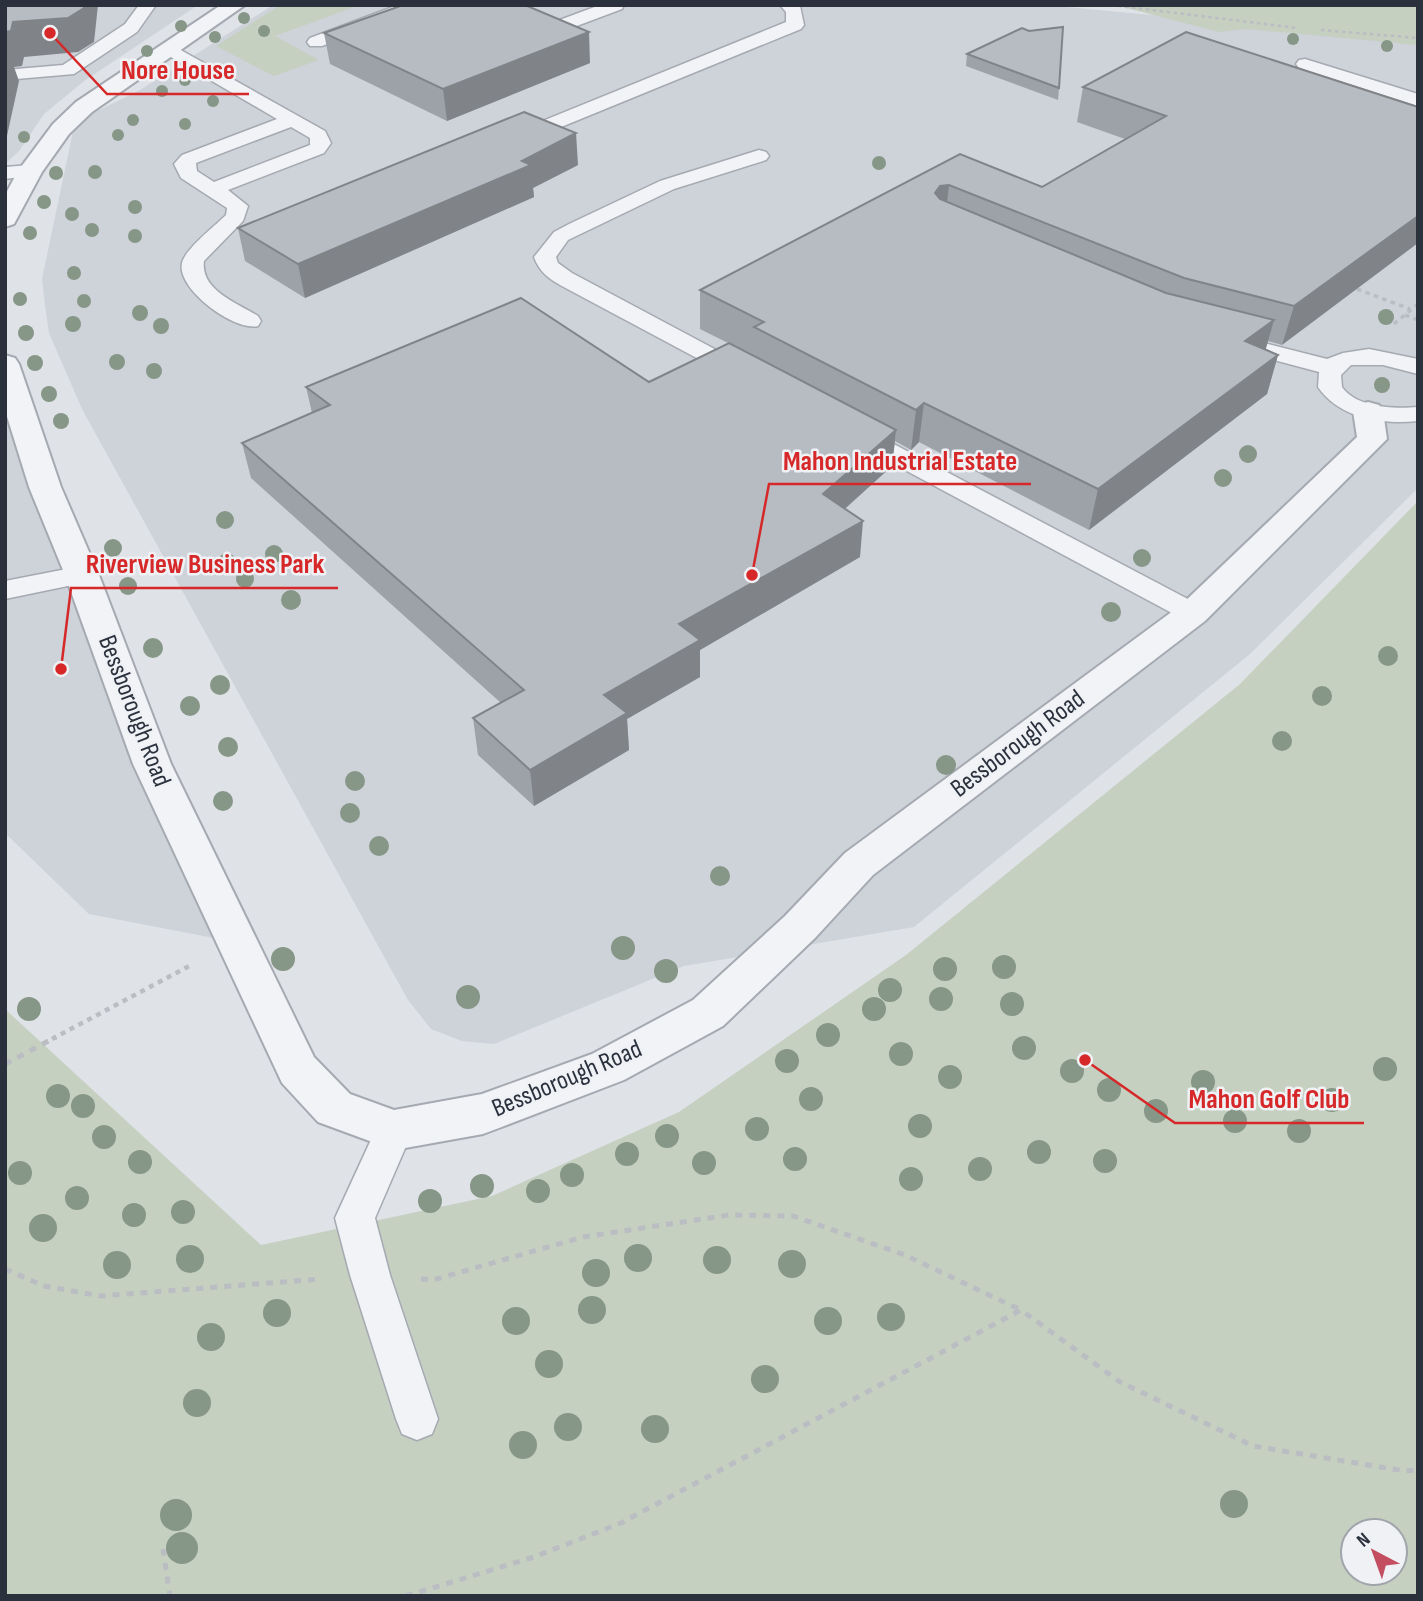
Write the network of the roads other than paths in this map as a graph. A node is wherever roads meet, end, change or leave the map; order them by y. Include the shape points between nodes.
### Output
1 (148, 5) edge
2 (414, 5) edge
3 (617, 5) edge
4 (788, 5) edge
5 (232, 6) edge
6 (544, 32) edge
7 (316, 42) dead end
8 (170, 48) junction
9 (1305, 64) dead end
10 (5, 75) edge
11 (1418, 100) edge
12 (292, 120) junction
13 (500, 145) edge
14 (759, 156) dead end
15 (30, 171) junction
16 (5, 173) edge
17 (213, 190) junction
18 (5, 219) edge
19 (250, 321) dead end
20 (1205, 334) edge
21 (1414, 362) edge
22 (5, 364) edge
23 (1333, 368) junction
24 (764, 385) edge
25 (1368, 411) junction
26 (1418, 414) edge
27 (837, 424) edge
28 (82, 575) junction
29 (5, 590) edge
30 (1193, 613) junction
31 (394, 1130) junction
32 (417, 1419) dead end

1 - 10 lane via 131,29 68,70
2 - 7 lane
3 - 6 lane
4 - 13 lane via 794,10 795,25
5 - 8 street
8 - 12 lane
8 - 15 street via 84,107
9 - 11 lane
12 - 17 lane via 318,135 321,143 317,149
12 - 17 lane via 189,159 184,164 188,174
14 - 24 lane via 696,174 632,201 561,236 545,257 552,271
15 - 16 lane
15 - 18 street
17 - 19 lane via 238,206 238,212 192,259 192,278
20 - 23 lane
21 - 23 lane via 1355,357
22 - 28 street, Bessborough Road via 45,488
23 - 25 lane via 1330,386 1351,405
25 - 26 lane via 1387,416
25 - 30 street, Bessborough Road via 1372,439
27 - 30 lane
28 - 29 lane
28 - 31 street, Bessborough Road via 152,764 298,1070 334,1108
30 - 31 street, Bessborough Road via 859,864 708,1013 608,1067 508,1105
31 - 32 lane via 355,1217

